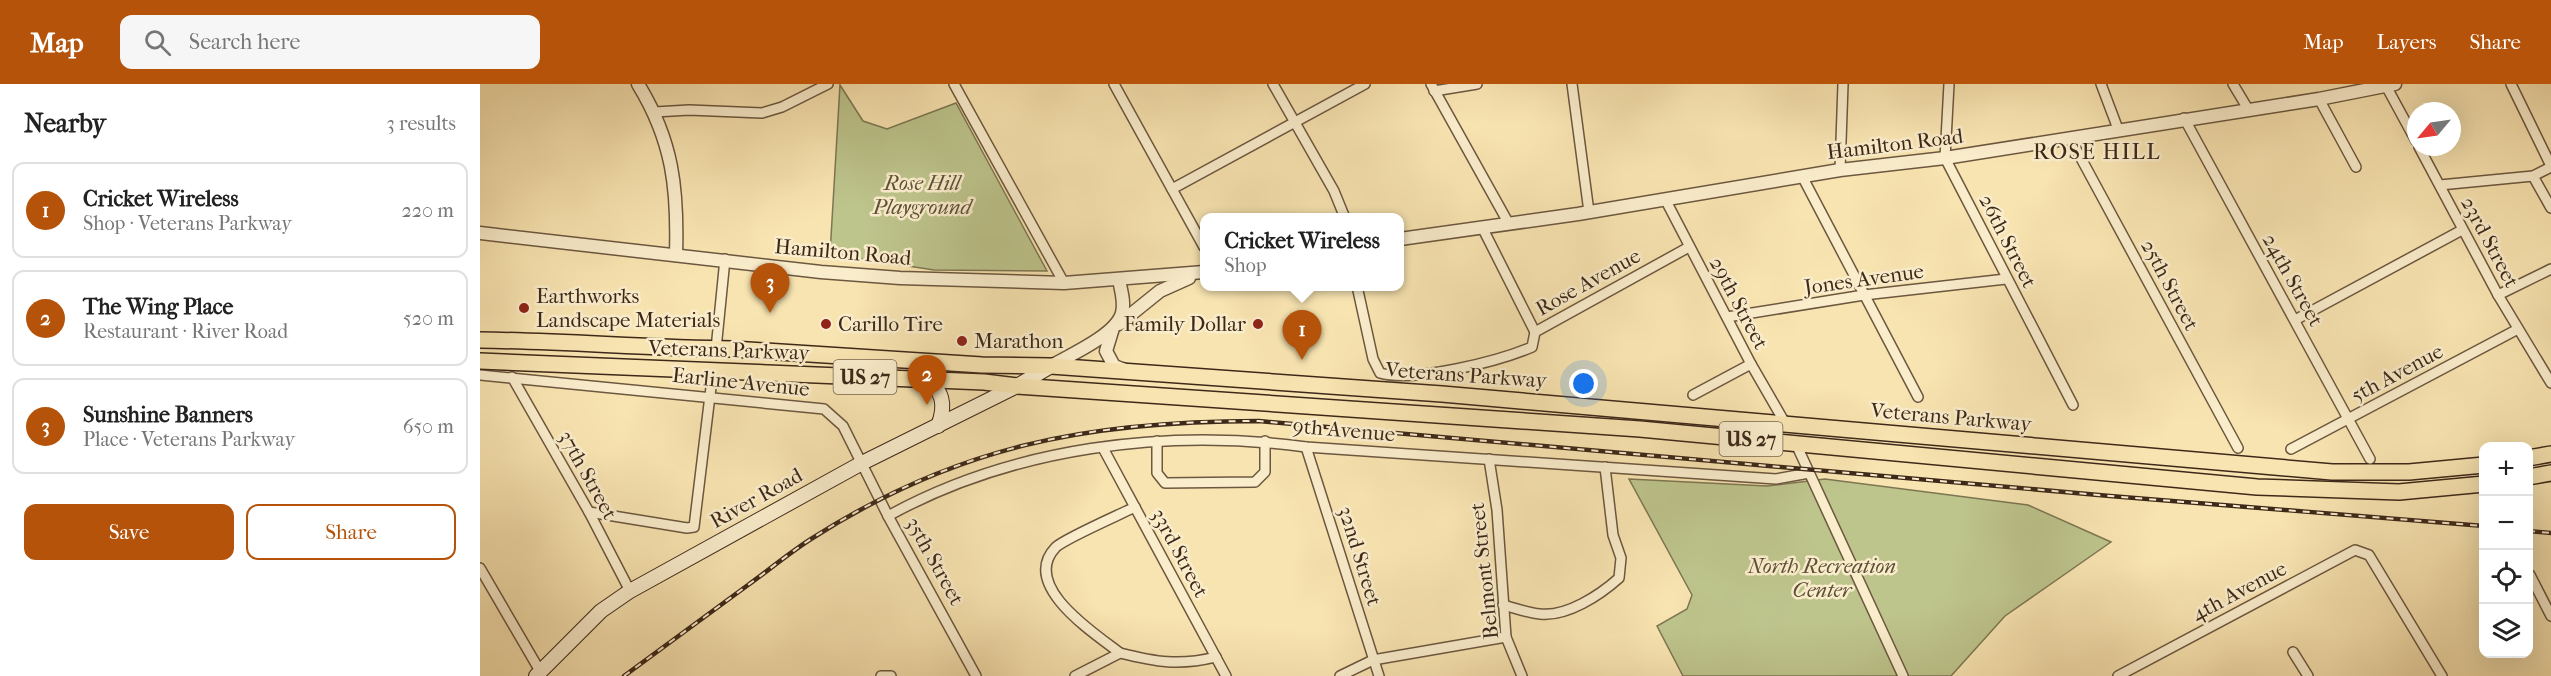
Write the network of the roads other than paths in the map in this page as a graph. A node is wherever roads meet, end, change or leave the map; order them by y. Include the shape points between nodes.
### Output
1 (638, 84) edge
2 (828, 84) edge
3 (954, 84) edge
4 (1113, 84) edge
5 (1273, 84) edge
6 (1365, 84) edge
7 (1477, 84) edge
8 (1572, 84) edge
9 (1843, 84) edge
10 (1949, 84) edge
11 (2101, 84) edge
12 (2234, 84) edge
13 (2389, 84) edge
14 (2511, 84) edge
15 (1433, 87) edge
16 (2319, 99) junction
17 (2248, 109) junction
18 (655, 112) junction
19 (2184, 118) junction
20 (1293, 122) junction
21 (2407, 122) edge
22 (2118, 129) junction
23 (2070, 138) junction
24 (2424, 156) edge
25 (1945, 158) junction
26 (2551, 166) edge
27 (2356, 167) dead end
28 (1840, 170) junction
29 (1802, 176) junction
30 (2533, 176) junction
31 (2440, 185) junction
32 (1172, 189) junction
33 (1665, 199) junction
34 (2551, 208) edge
35 (1589, 212) junction
36 (1344, 213) edge
37 (1509, 224) junction
38 (1483, 229) junction
39 (2462, 230) junction
40 (480, 232) edge
41 (1404, 239) edge
42 (1200, 240) edge
43 (1689, 247) junction
44 (676, 255) junction
45 (725, 259) junction
46 (2551, 269) edge
47 (1200, 272) edge
48 (1200, 273) edge
49 (2006, 279) junction
50 (1119, 280) junction
51 (1064, 283) junction
52 (1358, 291) edge
53 (1864, 295) junction
54 (2498, 296) junction
55 (1727, 317) junction
56 (2295, 320) junction
57 (1114, 327) junction
58 (2518, 329) junction
59 (1535, 332) junction
60 (480, 340) edge
61 (716, 349) junction
62 (480, 361) edge
63 (1751, 364) junction
64 (1051, 366) junction
65 (713, 371) junction
66 (1126, 371) junction
67 (480, 375) edge
68 (512, 377) junction
69 (917, 379) junction
70 (2551, 383) edge
71 (1017, 387) junction
72 (1693, 395) dead end
73 (711, 397) junction
74 (1917, 397) dead end
75 (2073, 405) dead end
76 (2348, 419) junction
77 (1785, 423) junction
78 (938, 426) junction
79 (1156, 441) junction
80 (1265, 441) junction
81 (1796, 444) junction
82 (1306, 447) junction
83 (1103, 448) junction
84 (2238, 448) dead end
85 (2292, 449) dead end
86 (2551, 454) edge
87 (2533, 457) edge
88 (1489, 459) junction
89 (2370, 459) dead end
90 (861, 463) junction
91 (2479, 465) edge
92 (1605, 467) junction
93 (1809, 473) junction
94 (2551, 474) edge
95 (2533, 476) edge
96 (2479, 484) edge
97 (1135, 507) junction
98 (589, 512) junction
99 (888, 516) junction
100 (480, 568) edge
101 (2533, 580) edge
102 (630, 591) junction
103 (1503, 605) junction
104 (2551, 616) edge
105 (1506, 637) junction
106 (2294, 652) dead end
107 (1120, 653) junction
108 (1215, 657) junction
109 (1373, 660) junction
110 (538, 674) edge
111 (881, 676) edge
112 (891, 676) edge
113 (976, 676) edge
114 (1075, 676) edge
115 (1226, 676) edge
116 (1340, 676) edge
117 (1379, 676) edge
118 (1522, 676) edge
119 (1903, 676) edge
120 (2118, 676) edge
121 (2308, 676) edge
122 (2442, 676) edge

1 - 18 street
2 - 18 street via 762,113
3 - 51 street
4 - 32 street
5 - 20 street
6 - 20 street
7 - 15 street
8 - 35 street
9 - 28 street
10 - 25 street, 26th Street
11 - 22 street
12 - 17 street
13 - 16 street, Hamilton Road
13 - 21 street
14 - 26 street
15 - 37 street
16 - 17 street, Hamilton Road
16 - 27 street
17 - 19 street, Hamilton Road
18 - 44 street via 668,146 675,183
19 - 22 street, Hamilton Road
19 - 56 street, 24th Street
20 - 32 street
20 - 36 street
22 - 23 street, Hamilton Road
23 - 25 street, Hamilton Road
23 - 84 street, 25th Street
24 - 31 street, 23rd Street
25 - 28 street, Hamilton Road
25 - 49 street, 26th Street
26 - 30 street
28 - 29 street, Hamilton Road
29 - 33 street, Hamilton Road
29 - 53 street
30 - 31 street
30 - 34 street
31 - 39 street, 23rd Street
32 - 42 street
33 - 35 street, Hamilton Road
33 - 43 street, 29th Street
35 - 37 street, Hamilton Road
37 - 38 street, Hamilton Road
38 - 41 street, Hamilton Road
38 - 59 street
39 - 54 street, 23rd Street
39 - 56 street
40 - 44 street, Hamilton Road
43 - 55 street, 29th Street
43 - 59 street, Rose Avenue
44 - 45 street, Hamilton Road
45 - 51 street, Hamilton Road via 900,278
45 - 61 street
46 - 54 street
47 - 50 street, Hamilton Road
48 - 57 street via 1160,291
49 - 53 street, Jones Avenue
49 - 75 street, 26th Street
50 - 51 street, Hamilton Road
50 - 57 street via 1122,314
52 - 59 street, Rose Avenue via 1373,359 1380,373 1392,376 1444,371 1516,354 1532,347
53 - 55 street, Jones Avenue
53 - 74 street
54 - 58 street, 23rd Street
55 - 63 street, 29th Street
56 - 76 street, 24th Street
57 - 64 street
57 - 66 street via 1106,351 1114,366
58 - 70 street, 23rd Street
58 - 76 street, 5th Avenue
60 - 61 main road, Veterans Parkway / US 27
61 - 64 main road, Veterans Parkway / US 27
62 - 65 main road, Veterans Parkway / US 27
63 - 72 street
63 - 77 street, 29th Street
64 - 66 main road, Veterans Parkway / US 27
64 - 71 main road, River Road
65 - 69 main road, Veterans Parkway / US 27
65 - 73 street
66 - 77 main road, Veterans Parkway / US 27
67 - 68 street, Earline Avenue
68 - 73 street, Earline Avenue
68 - 98 street, 37th Street
69 - 71 main road, Veterans Parkway / US 27
69 - 78 main road via 932,383 942,396
71 - 78 main road, River Road
71 - 81 main road, Veterans Parkway / US 27 via 1607,426
73 - 90 street, Earline Avenue via 825,409 843,426
73 - 98 street via 694,527
76 - 85 street, 5th Avenue
76 - 89 street, 24th Street
77 - 91 main road, Veterans Parkway / US 27 via 2332,472 2409,472
78 - 90 main road, River Road
79 - 80 street, 9th Avenue
79 - 80 street via 1157,473 1165,483 1255,482 1265,472
79 - 83 street, 9th Avenue
80 - 82 street, 9th Avenue
81 - 93 street
81 - 96 main road, Veterans Parkway / US 27 via 2268,488 2399,492
82 - 88 street, 9th Avenue
82 - 109 street, 32nd Street
83 - 97 street, 33rd Street
83 - 99 street, 9th Avenue via 1039,459 990,473
86 - 87 main road
88 - 92 street, 9th Avenue
88 - 103 street, Belmont Street via 1497,510
90 - 99 street, 35th Street
90 - 102 main road, River Road
92 - 93 street, 9th Avenue via 1776,479
92 - 103 street via 1613,535 1621,558 1619,578 1603,592 1564,611 1540,615
93 - 119 street
94 - 95 main road
97 - 107 street via 1057,547 1046,565 1049,584 1058,601
97 - 108 street, 33rd Street
98 - 102 street, 37th Street
99 - 113 street, 35th Street
100 - 110 street
101 - 104 street
102 - 110 main road, River Road via 601,611
103 - 105 street, Belmont Street
105 - 109 street
105 - 118 street, Belmont Street
106 - 121 street
107 - 108 street via 1154,662 1187,664
107 - 114 street
108 - 115 street, 33rd Street
109 - 116 street
109 - 117 street, 32nd Street
111 - 112 street
120 - 122 street, 4th Avenue via 2355,550 2369,555

